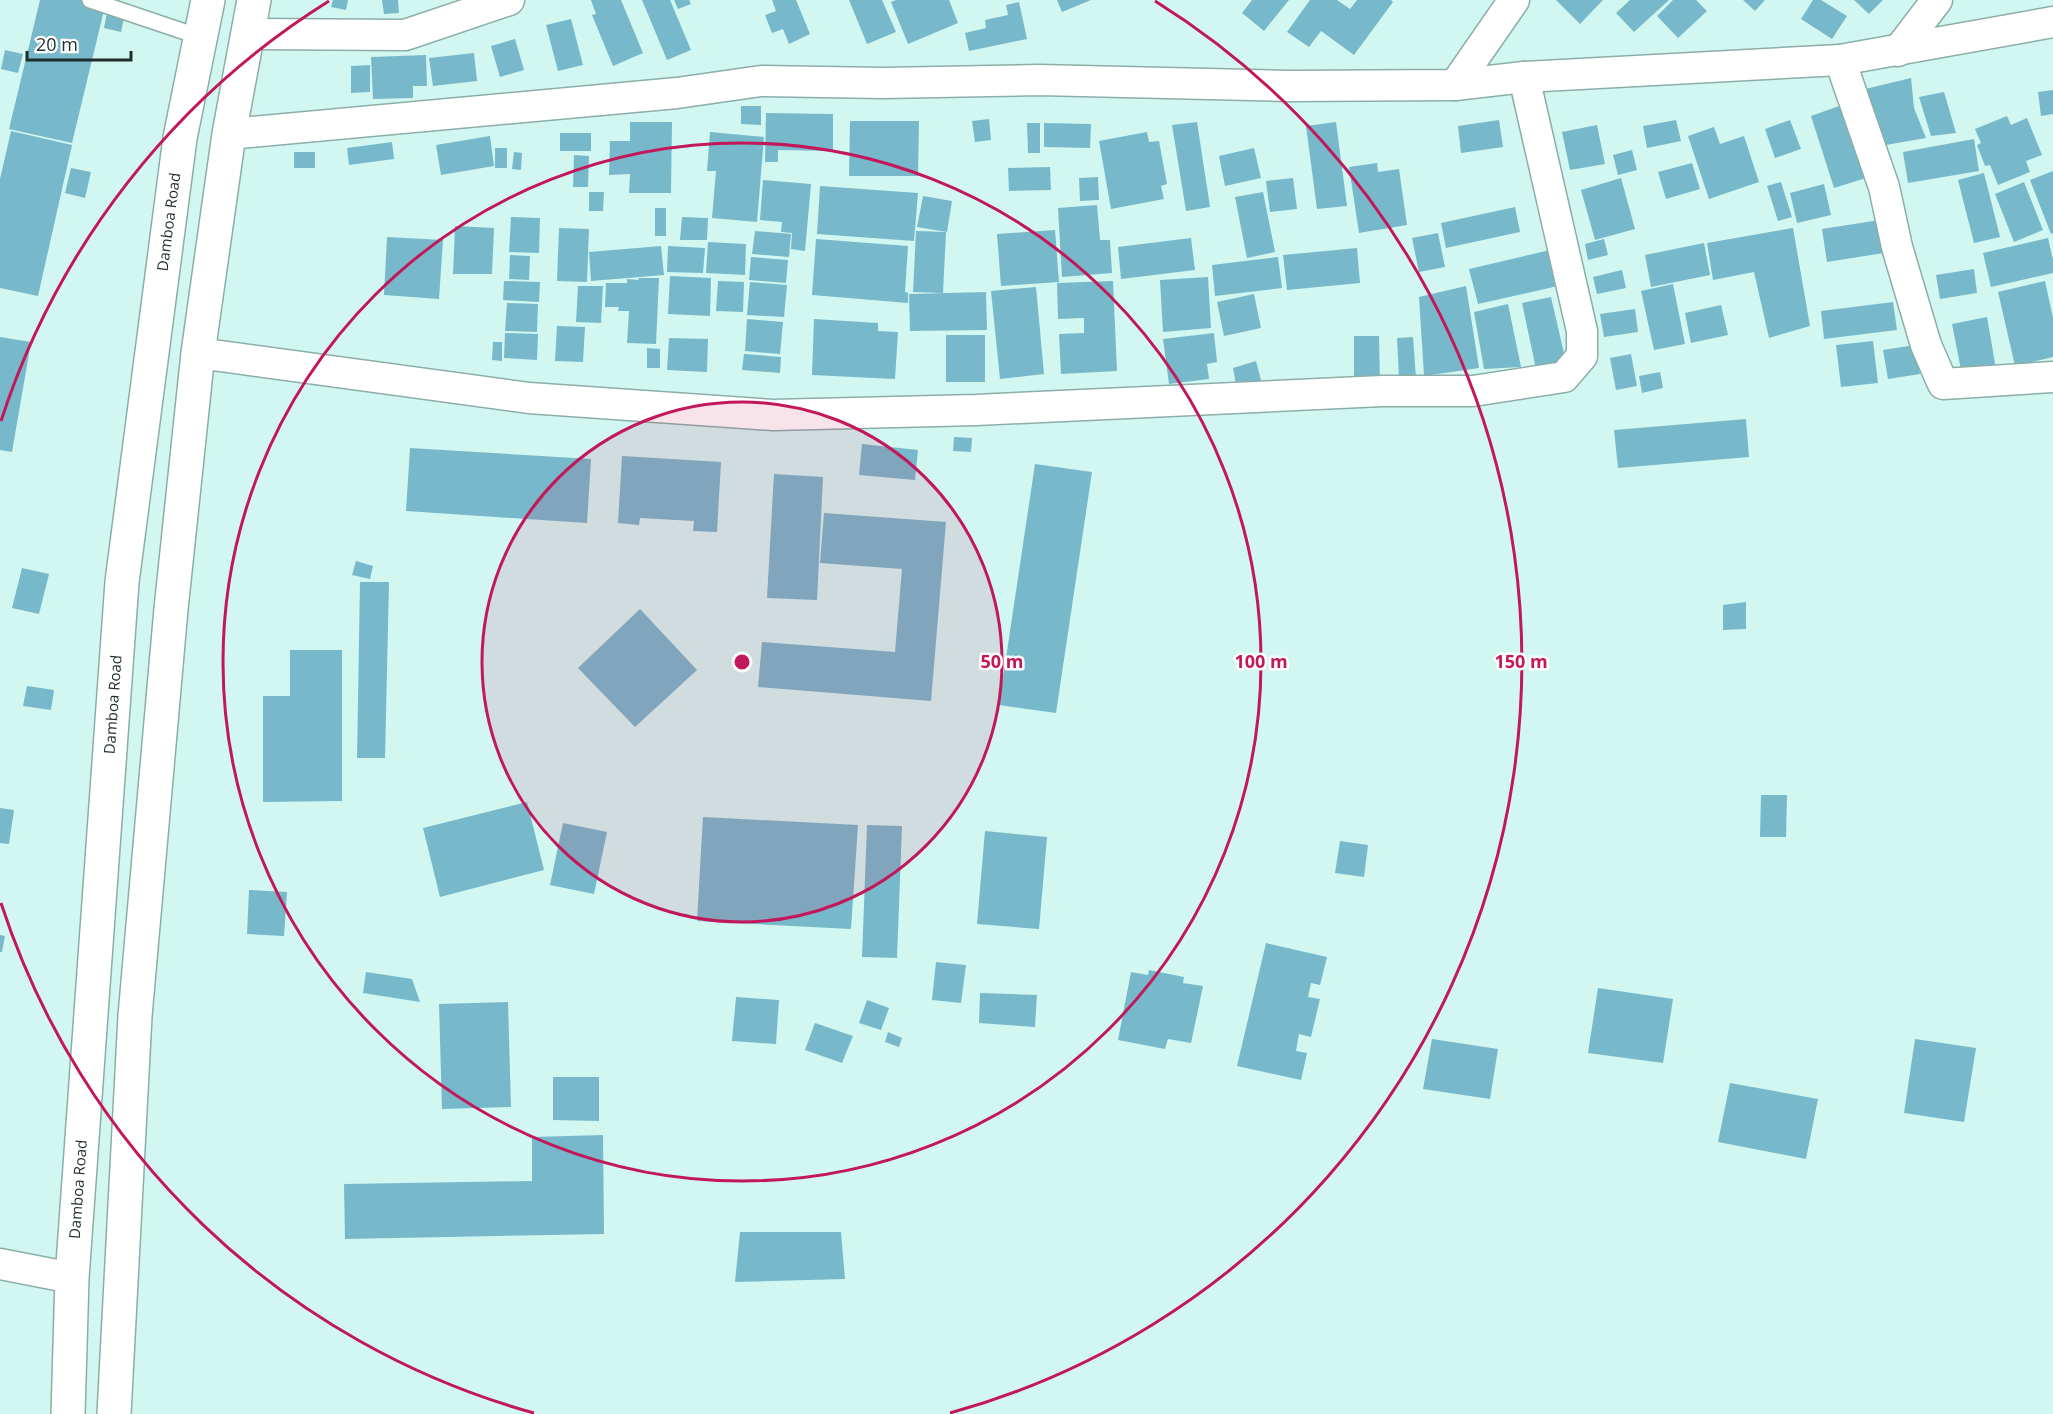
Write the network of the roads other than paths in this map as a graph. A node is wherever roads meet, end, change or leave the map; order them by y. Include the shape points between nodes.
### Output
1 (90, 0) edge
2 (208, 0) edge
3 (254, 0) edge
4 (509, 0) edge
5 (1514, 0) edge
6 (1937, 0) edge
7 (2053, 22) edge
8 (247, 34) junction
9 (200, 37) junction
10 (1898, 51) junction
11 (1840, 60) junction
12 (1524, 77) junction
13 (1455, 85) junction
14 (229, 134) junction
15 (198, 354) junction
16 (2053, 377) edge
17 (0, 1264) edge
18 (72, 1278) junction
19 (68, 1414) edge
20 (114, 1414) edge

1 - 9 lane
2 - 9 main road, Damboa Road
3 - 8 main road
4 - 8 street via 405,35
5 - 13 street
6 - 10 street
7 - 10 street
8 - 14 main road
9 - 18 main road, Damboa Road via 180,138 122,582
10 - 11 street
11 - 12 street
11 - 16 street via 1884,187 1926,345 1943,384
12 - 13 street
12 - 15 street via 1582,331 1582,356 1564,377 1473,391 1382,391 773,415 529,398
13 - 14 street via 762,81 654,95
14 - 15 main road
15 - 20 main road via 135,1016
17 - 18 street
18 - 19 main road, Damboa Road

